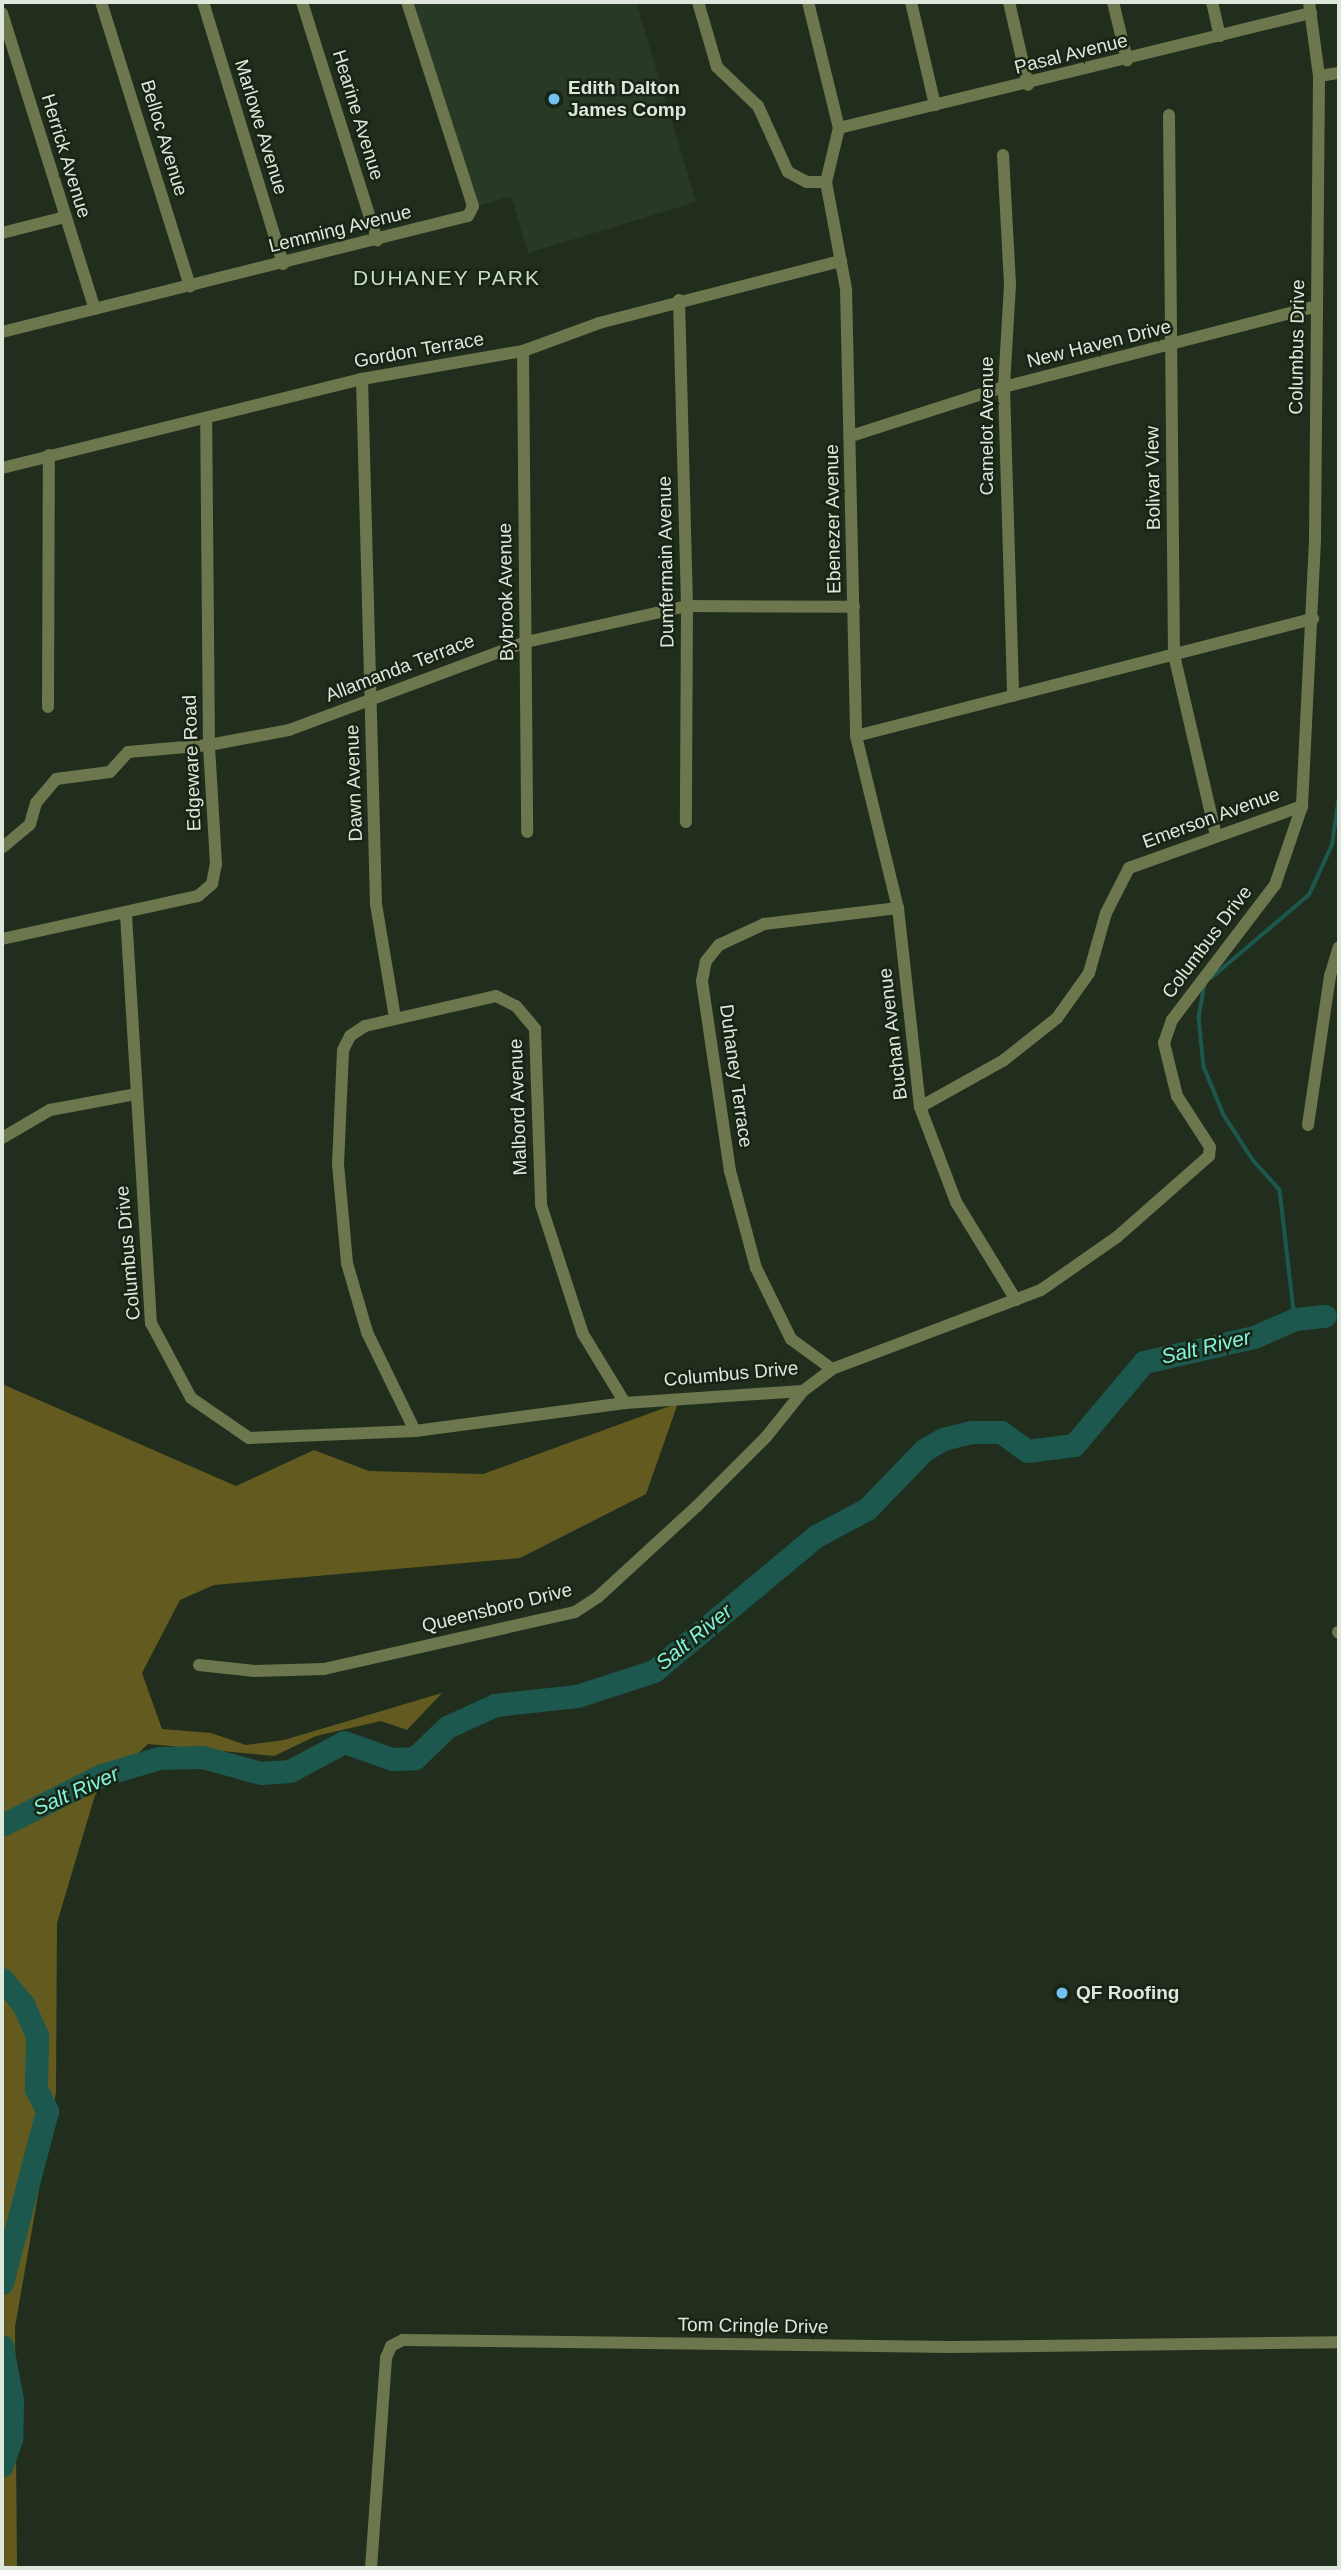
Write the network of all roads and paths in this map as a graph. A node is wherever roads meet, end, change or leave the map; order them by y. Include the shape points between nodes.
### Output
1 (101, 2) edge
2 (203, 2) edge
3 (302, 2) edge
4 (407, 2) edge
5 (698, 2) edge
6 (808, 2) edge
7 (911, 2) edge
8 (1009, 2) edge
9 (1113, 2) edge
10 (1212, 2) edge
11 (1310, 7) edge
12 (2, 13) edge
13 (1220, 36) junction
14 (1128, 60) junction
15 (1339, 73) edge
16 (1320, 76) junction
17 (1028, 85) junction
18 (935, 105) junction
19 (1169, 115) dead end
20 (839, 128) junction
21 (1003, 155) dead end
22 (826, 182) junction
23 (65, 217) junction
24 (2, 233) edge
25 (377, 240) junction
26 (841, 261) junction
27 (283, 264) junction
28 (190, 286) junction
29 (679, 300) junction
30 (1317, 306) junction
31 (95, 309) junction
32 (2, 332) edge
33 (1171, 346) junction
34 (523, 351) junction
35 (362, 379) junction
36 (1004, 387) junction
37 (206, 420) junction
38 (851, 436) junction
39 (49, 455) junction
40 (2, 468) edge
41 (687, 606) junction
42 (854, 607) junction
43 (1313, 619) junction
44 (526, 642) junction
45 (1174, 654) junction
46 (1013, 696) junction
47 (371, 700) junction
48 (48, 707) dead end
49 (856, 736) junction
50 (209, 745) junction
51 (1302, 806) junction
52 (685, 822) dead end
53 (527, 832) dead end
54 (1216, 835) junction
55 (4, 847) edge
56 (898, 908) junction
57 (127, 915) junction
58 (2, 939) edge
59 (1339, 947) edge
60 (395, 1017) junction
61 (136, 1094) junction
62 (920, 1107) junction
63 (1308, 1125) dead end
64 (2, 1138) edge
65 (1016, 1300) junction
66 (832, 1369) junction
67 (803, 1391) junction
68 (625, 1403) junction
69 (415, 1431) junction
70 (199, 1665) dead end
71 (1339, 2342) edge
72 (371, 2568) edge

1 - 28 street, Belloc Avenue
2 - 27 street, Marlowe Avenue
3 - 25 street, Hearine Avenue
4 - 25 street, Lemming Avenue via 473,206 468,216
5 - 22 street via 717,67 758,106 788,172 807,182
6 - 20 street
7 - 18 street
8 - 17 street
9 - 14 street
10 - 13 street
11 - 13 street, Pasal Avenue
11 - 16 street, Columbus Drive
12 - 23 street, Herrick Avenue
13 - 14 street, Pasal Avenue
14 - 17 street, Pasal Avenue
15 - 16 street
16 - 30 street, Columbus Drive
17 - 18 street, Pasal Avenue
18 - 20 street, Pasal Avenue
19 - 33 street, Bolivar View
20 - 22 street, Ebenezer Avenue
21 - 36 street, Camelot Avenue via 1010,285
22 - 26 street, Ebenezer Avenue
23 - 24 street
23 - 31 street, Herrick Avenue
25 - 27 street, Lemming Avenue
26 - 29 street, Gordon Terrace
26 - 38 street, Ebenezer Avenue
27 - 28 street, Lemming Avenue
28 - 31 street, Lemming Avenue
29 - 34 street, Gordon Terrace
29 - 41 street, Dumfermain Avenue
30 - 33 street, New Haven Drive
30 - 43 street, Columbus Drive
31 - 32 street, Lemming Avenue
33 - 36 street, New Haven Drive
33 - 45 street, Bolivar View
34 - 35 street, Gordon Terrace
34 - 44 street, Bybrook Avenue
35 - 37 street, Gordon Terrace
35 - 47 street, Dawn Avenue
36 - 38 street, New Haven Drive
36 - 46 street, Camelot Avenue
37 - 39 street, Gordon Terrace
37 - 50 street, Edgeware Road
38 - 42 street, Ebenezer Avenue
39 - 40 street, Gordon Terrace
39 - 48 street
41 - 42 street, Allamanda Terrace
41 - 44 street, Allamanda Terrace
41 - 52 street, Dumfermain Avenue
42 - 49 street, Ebenezer Avenue
43 - 45 street
43 - 51 street, Columbus Drive
44 - 47 street, Allamanda Terrace
44 - 53 street, Bybrook Avenue
45 - 46 street
45 - 54 street, Bolivar View
46 - 49 street
47 - 50 street, Allamanda Terrace via 289,730
47 - 60 street, Dawn Avenue via 376,904
49 - 56 street, Ebenezer Avenue
50 - 55 street, Allamanda Terrace via 128,752 110,772 57,779 36,803 30,824
50 - 57 street, Edgeware Road via 216,864 212,884 198,896
51 - 54 street, Emerson Avenue
51 - 65 street, Columbus Drive via 1275,885 1195,987 1172,1020 1164,1043 1177,1096 1210,1147 1209,1156 1117,1237 1041,1290
54 - 62 street, Emerson Avenue via 1129,867 1106,913 1089,973 1057,1018 1004,1060
56 - 62 street, Buchan Avenue
56 - 66 street, Duhaney Terrace via 764,924 719,945 706,961 702,981 730,1171 756,1268 791,1339
57 - 58 street, Edgeware Road
57 - 61 street, Columbus Drive
59 - 63 street via 1330,976
60 - 68 street, Malbord Avenue via 496,996 528,1016 536,1029 541,1205 583,1334
60 - 69 street, Malbord Avenue via 350,1036 343,1050 338,1165 347,1263 367,1332
61 - 64 street via 50,1110
61 - 69 street, Columbus Drive via 151,1323 191,1398 249,1438
62 - 65 street, Buchan Avenue via 956,1202
65 - 66 street, Columbus Drive
66 - 67 street, Columbus Drive
67 - 68 street, Columbus Drive
67 - 70 street, Queensboro Drive via 766,1437 697,1506 598,1597 575,1612 324,1669 255,1671
68 - 69 street, Columbus Drive
71 - 72 street, Tom Cringle Drive via 950,2347 403,2340 391,2346 386,2358

